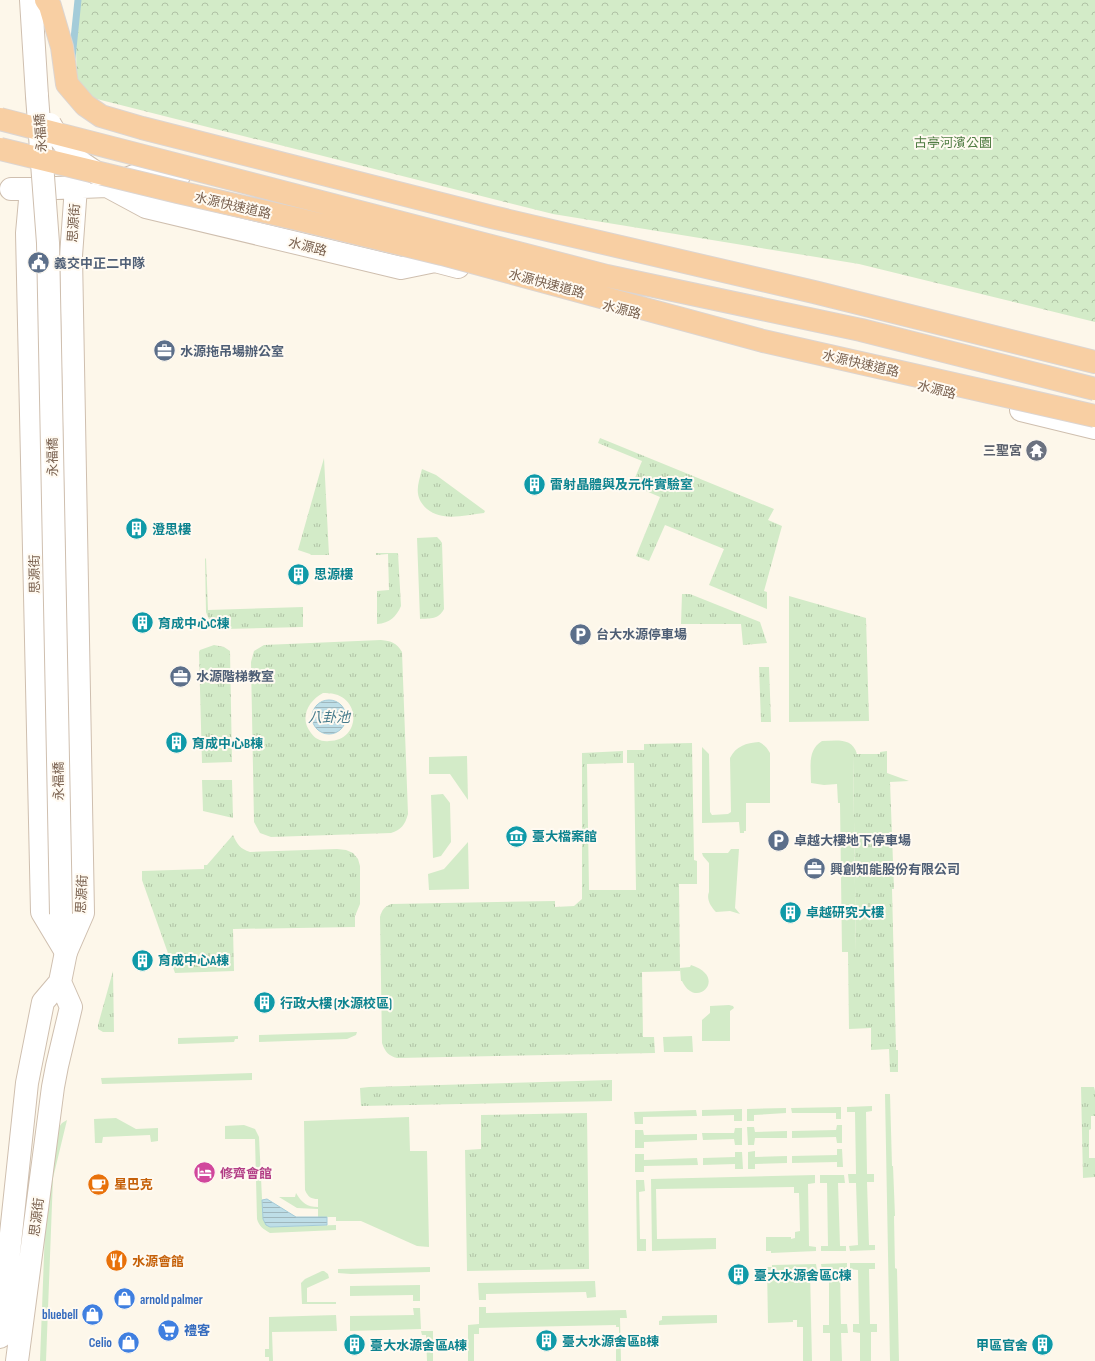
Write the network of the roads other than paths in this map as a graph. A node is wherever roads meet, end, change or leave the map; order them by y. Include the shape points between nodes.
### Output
1 (31, 0) edge
2 (46, 0) edge
3 (37, 96) junction
4 (0, 119) edge
5 (0, 149) edge
6 (107, 186) junction
7 (76, 187) junction
8 (407, 247) junction
9 (435, 261) junction
10 (1095, 362) edge
11 (1095, 389) edge
12 (1095, 416) edge
13 (1095, 428) edge
14 (61, 914) joint
15 (66, 952) junction
16 (60, 982) junction
17 (0, 1337) edge
18 (17, 1361) edge

1 - 3 street, 永福橋
2 - 10 highway via 62,47 67,84 85,105 101,116 492,217 814,292
3 - 8 street, bridge via 54,131 76,159 104,178 379,247
3 - 14 street, 永福橋, bridge via 48,243
4 - 11 highway, bridge via 607,276 861,330
5 - 12 highway, 水源快速道路, bridge via 442,254 763,341
6 - 7 street
6 - 8 street via 152,169 385,227
6 - 9 street, 水源路 via 146,207 401,268
7 - 15 street, 思源街 via 71,256 82,913
7 - 15 street, 思源街 via 21,189 27,233 42,912
8 - 9 street
9 - 13 street, 水源路
14 - 15 street, 思源街
15 - 16 street, 思源街
16 - 17 street, 思源街 via 43,1002 26,1083
16 - 18 street, 思源街 via 71,1007 53,1087

